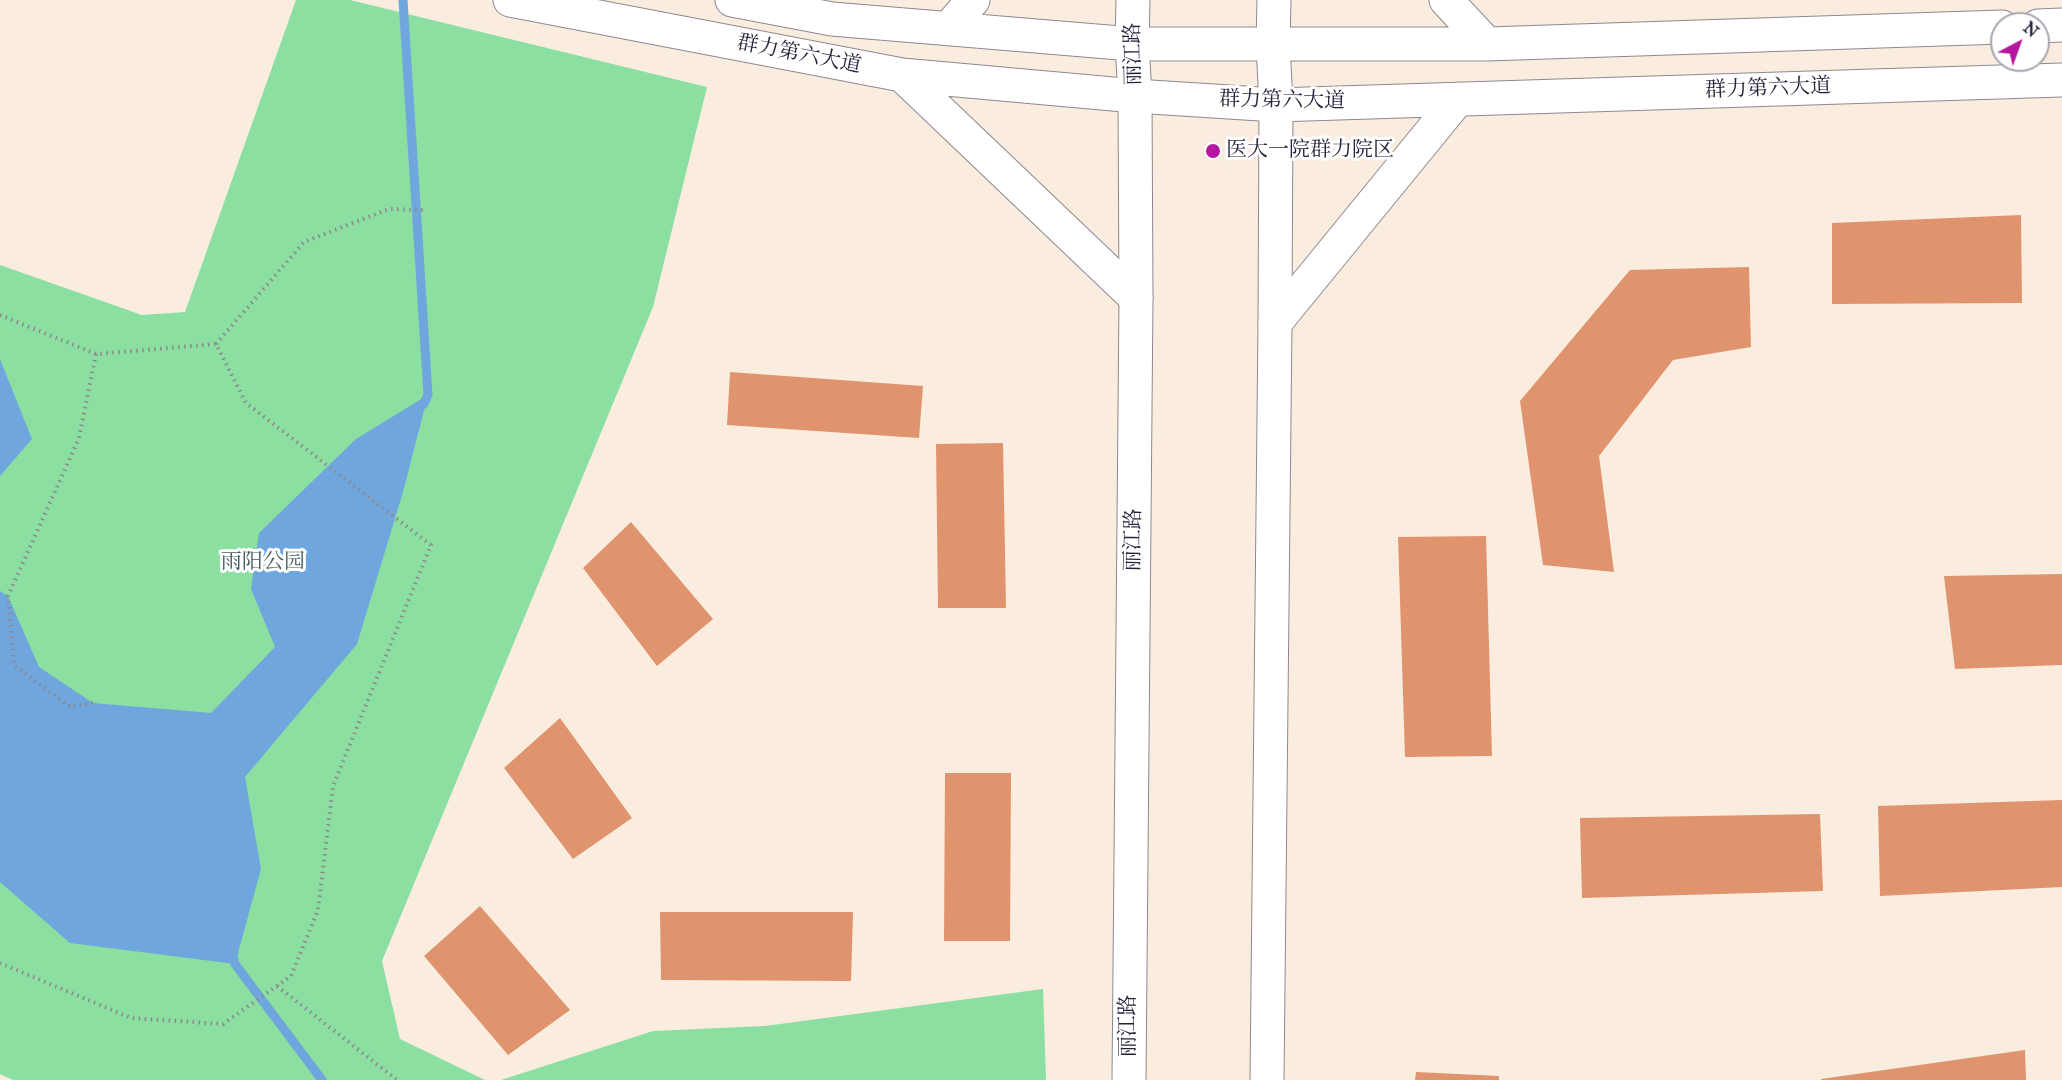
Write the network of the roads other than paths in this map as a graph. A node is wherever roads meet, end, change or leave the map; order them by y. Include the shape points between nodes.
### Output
1 (510, 0) edge
2 (732, 0) edge
3 (973, 0) edge
4 (1133, 0) edge
5 (1274, 0) edge
6 (1446, 0) edge
7 (1990, 27) edge
8 (949, 28) junction
9 (1132, 44) junction
10 (1273, 44) junction
11 (1487, 44) junction
12 (902, 75) junction
13 (2062, 80) edge
14 (1135, 96) junction
15 (1458, 99) junction
16 (1276, 105) junction
17 (1136, 298) junction
18 (1275, 323) junction
19 (1129, 1064) edge
20 (1267, 1080) edge

1 - 12 main road, 群力第六大道
2 - 8 main road, 群力第六大道 via 832,19
3 - 8 main road
4 - 9 main road, 丽江路
5 - 10 main road
6 - 11 main road
7 - 11 main road, 群力第六大道
8 - 9 main road, 群力第六大道
9 - 10 main road, 群力第六大道
9 - 14 main road, 丽江路
10 - 11 main road, 群力第六大道
10 - 16 main road
12 - 14 main road, 群力第六大道
12 - 17 main road
13 - 15 main road, 群力第六大道
14 - 16 main road, 群力第六大道
14 - 17 main road, 丽江路
15 - 16 main road, 群力第六大道
15 - 18 main road
16 - 18 main road
17 - 19 main road, 丽江路
18 - 20 main road

